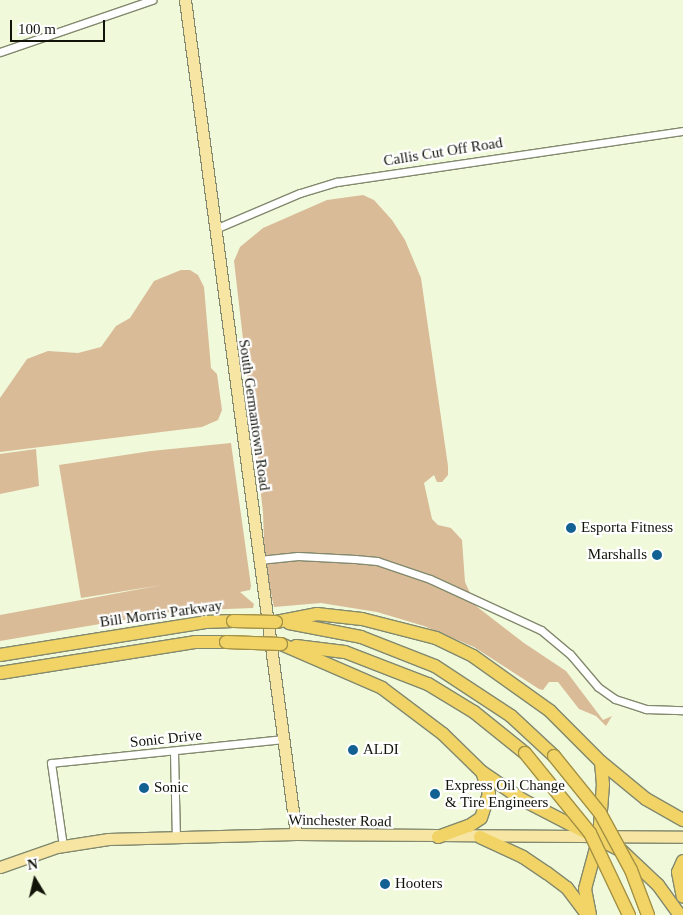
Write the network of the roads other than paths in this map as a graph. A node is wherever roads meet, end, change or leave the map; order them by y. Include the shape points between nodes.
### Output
1 (152, 0) edge
2 (185, 0) edge
3 (0, 52) edge
4 (683, 131) edge
5 (215, 229) junction
6 (259, 560) junction
7 (276, 622) junction
8 (281, 644) junction
9 (0, 655) edge
10 (0, 673) edge
11 (683, 710) edge
12 (283, 739) junction
13 (174, 752) junction
14 (601, 762) junction
15 (482, 772) junction
16 (683, 820) edge
17 (296, 834) junction
18 (176, 837) junction
19 (438, 837) junction
20 (480, 837) junction
21 (599, 837) junction
22 (683, 837) edge
23 (63, 846) junction
24 (683, 861) edge
25 (0, 867) edge
26 (683, 897) edge
27 (589, 915) edge
28 (629, 915) edge
29 (648, 915) edge
30 (680, 915) edge

1 - 3 street
2 - 5 main road, South Germantown Road
4 - 5 street, Callis Cut Off Road via 337,182 300,193
5 - 6 main road, South Germantown Road
6 - 11 street via 329,556 377,561 415,573 541,630 570,654 598,687 615,699 646,709
6 - 12 main road, South Germantown Road
7 - 9 highway, Bill Morris Parkway, bridge via 205,622
7 - 14 highway via 317,614 362,619 436,638 473,656 527,691
7 - 29 highway, Bill Morris Parkway, bridge via 361,637 435,666 506,712 554,756 600,813 631,870
8 - 10 highway, bridge via 195,642
8 - 15 highway via 382,688 443,734
8 - 28 highway, bridge via 345,652 421,681 474,712 525,753 590,833
12 - 13 street, Sonic Drive
12 - 17 main road, South Germantown Road
13 - 18 street
13 - 23 street, Sonic Drive via 51,763
14 - 16 highway via 646,799
14 - 21 highway via 603,784
15 - 19 highway via 489,793 481,818
15 - 21 highway via 524,800
17 - 18 main road, Winchester Road
17 - 19 main road, Winchester Road
18 - 23 main road, Winchester Road via 108,839
19 - 20 main road, Winchester Road
20 - 21 main road, Winchester Road
20 - 27 highway via 547,872
21 - 22 main road, Winchester Road
21 - 27 highway via 585,889
21 - 30 highway via 637,864
23 - 25 main road, Winchester Road
24 - 26 highway via 678,872

